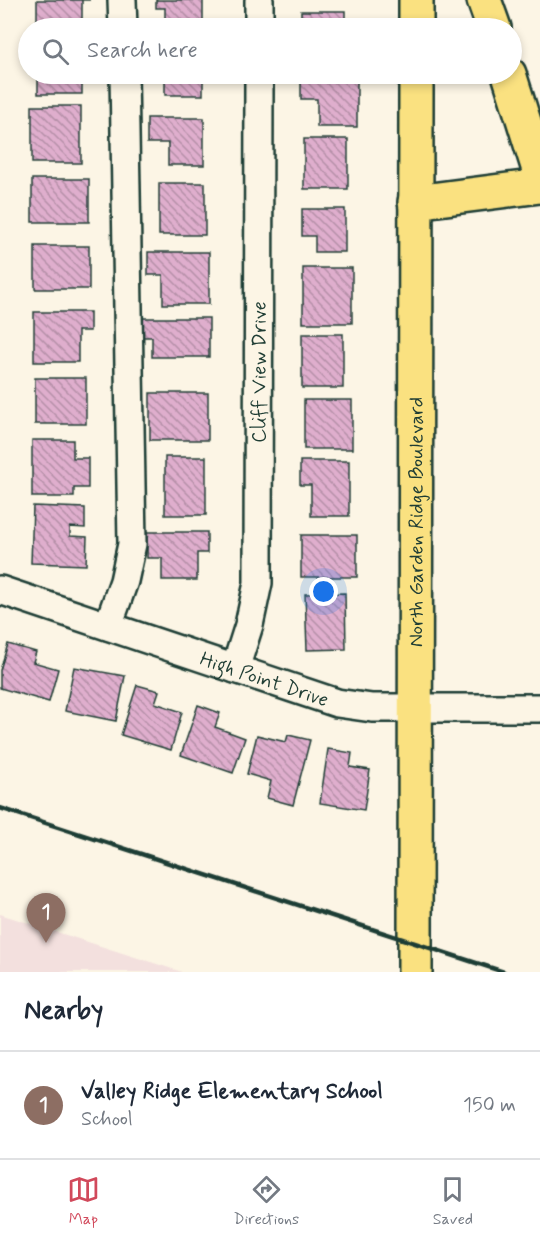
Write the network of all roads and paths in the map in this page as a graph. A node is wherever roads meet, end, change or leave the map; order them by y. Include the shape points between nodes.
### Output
1 (122, 0) edge
2 (260, 0) edge
3 (416, 0) edge
4 (484, 0) edge
5 (123, 18) edge
6 (259, 18) edge
7 (416, 18) edge
8 (490, 18) edge
9 (124, 84) edge
10 (259, 84) edge
11 (416, 84) edge
12 (512, 84) edge
13 (540, 173) edge
14 (540, 186) edge
15 (415, 202) junction
16 (0, 590) edge
17 (108, 627) junction
18 (236, 669) junction
19 (415, 707) junction
20 (540, 708) edge
21 (416, 972) edge

1 - 5 street
2 - 6 street
3 - 7 main road
4 - 8 main road
9 - 17 street via 132,544
10 - 18 street, Cliff View Drive via 258,583
11 - 15 main road, North Garden Ridge Boulevard
12 - 13 main road
14 - 15 main road
15 - 19 main road, North Garden Ridge Boulevard
16 - 17 street, High Point Drive
17 - 18 street, High Point Drive
18 - 19 street, High Point Drive via 337,703 372,708
19 - 20 street, High Point Drive
19 - 21 main road, North Garden Ridge Boulevard

